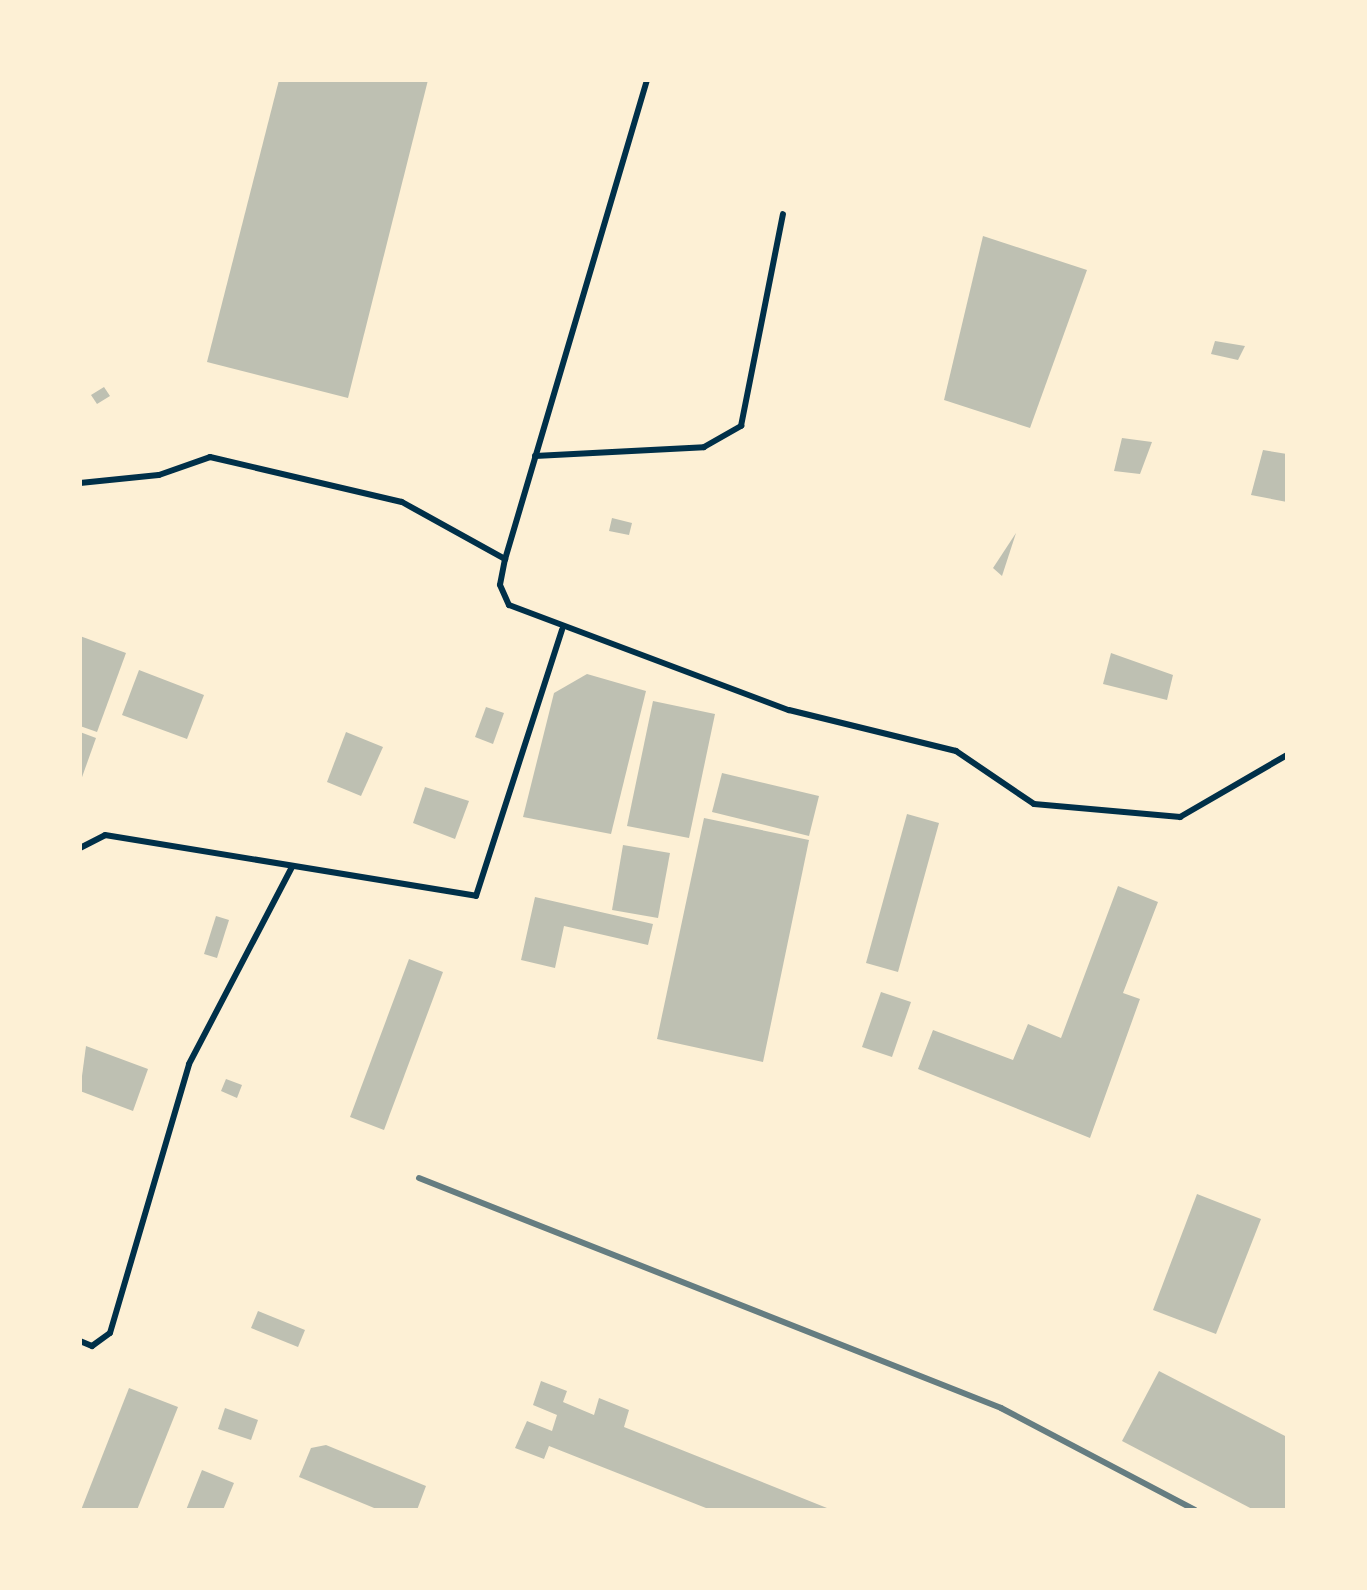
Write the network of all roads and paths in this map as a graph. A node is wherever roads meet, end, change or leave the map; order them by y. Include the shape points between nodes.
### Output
1 (647, 80) edge
2 (784, 214) dead end
3 (534, 456) junction
4 (80, 483) edge
5 (505, 559) junction
6 (562, 630) junction
7 (1287, 755) edge
8 (80, 848) edge
9 (292, 867) junction
10 (80, 1342) edge

1 - 3 lane
2 - 3 lane via 741,426 704,447
3 - 5 lane
4 - 5 lane via 158,475 210,457 402,502
5 - 6 lane via 500,585 509,605
6 - 7 lane via 789,710 956,751 1034,804 1180,817
6 - 9 lane via 476,896
8 - 9 lane via 106,836
9 - 10 lane via 190,1064 110,1333 92,1346

